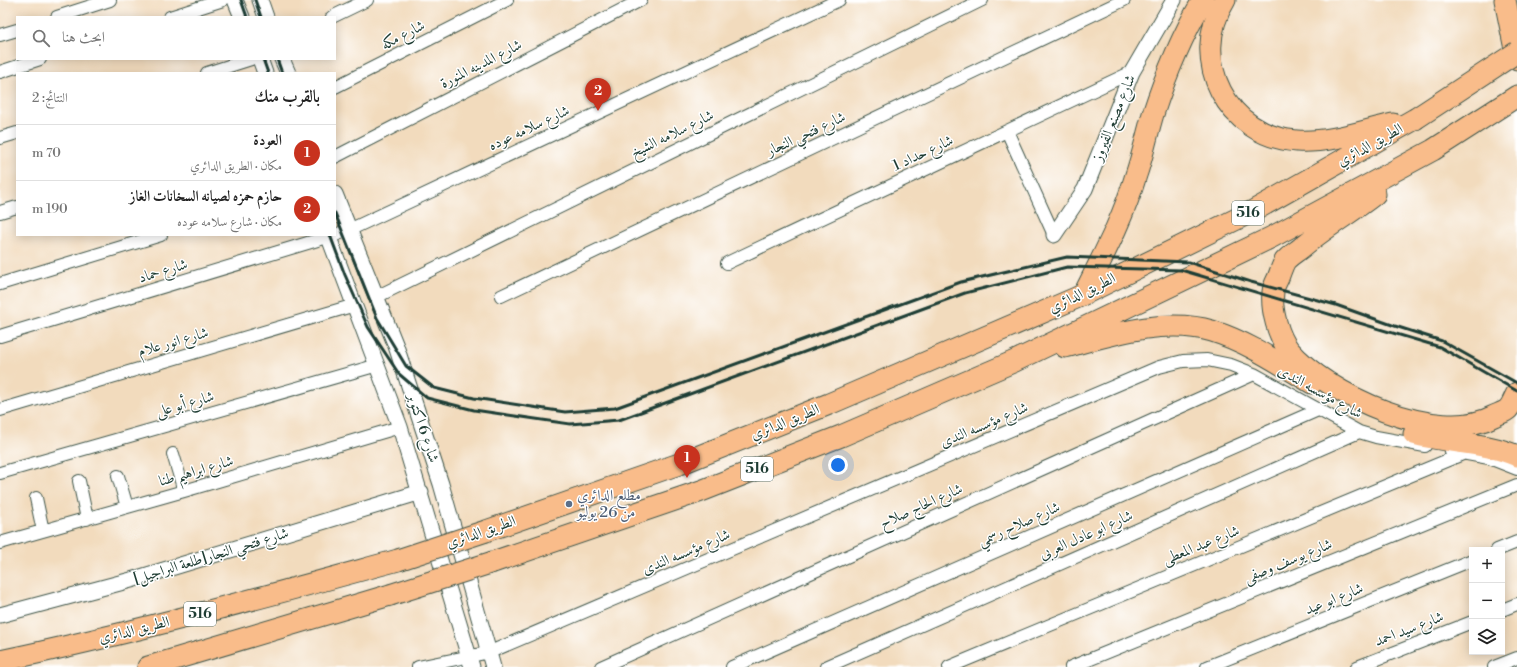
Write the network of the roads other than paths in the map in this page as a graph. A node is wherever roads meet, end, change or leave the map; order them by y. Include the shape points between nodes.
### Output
1 (110, 0) edge
2 (223, 0) edge
3 (235, 0) edge
4 (260, 0) edge
5 (367, 0) edge
6 (507, 0) edge
7 (641, 0) edge
8 (839, 0) edge
9 (982, 0) edge
10 (1124, 0) edge
11 (1174, 0) edge
12 (1203, 0) edge
13 (1225, 0) edge
14 (1505, 2) edge
15 (60, 16) edge
16 (173, 16) edge
17 (242, 16) edge
18 (266, 16) edge
19 (334, 16) edge
20 (16, 30) edge
21 (0, 35) edge
22 (1517, 52) edge
23 (1517, 59) edge
24 (37, 60) edge
25 (248, 60) edge
26 (260, 60) edge
27 (282, 60) edge
28 (0, 72) edge
29 (210, 72) edge
30 (265, 72) edge
31 (288, 72) edge
32 (1132, 72) junction
33 (336, 86) edge
34 (1517, 96) edge
35 (1415, 119) junction
36 (1006, 131) junction
37 (16, 133) edge
38 (0, 138) edge
39 (1433, 150) junction
40 (336, 156) edge
41 (16, 207) edge
42 (0, 212) edge
43 (336, 234) edge
44 (1054, 235) joint
45 (158, 236) edge
46 (329, 236) edge
47 (727, 263) dead end
48 (0, 284) edge
49 (1080, 295) junction
50 (501, 296) dead end
51 (376, 298) junction
52 (355, 305) junction
53 (1098, 330) junction
54 (0, 336) edge
55 (378, 365) junction
56 (1254, 374) junction
57 (1517, 393) edge
58 (0, 410) edge
59 (1318, 410) junction
60 (400, 426) junction
61 (1359, 432) junction
62 (1465, 453) junction
63 (173, 454) dead end
64 (1517, 456) edge
65 (1517, 469) edge
66 (0, 473) edge
67 (118, 476) dead end
68 (78, 480) dead end
69 (1517, 485) edge
70 (184, 491) junction
71 (421, 492) junction
72 (36, 498) dead end
73 (127, 507) junction
74 (87, 519) junction
75 (43, 531) junction
76 (1, 540) edge
77 (1517, 542) edge
78 (1504, 547) edge
79 (1469, 561) edge
80 (1517, 604) edge
81 (1505, 609) edge
82 (0, 615) edge
83 (1469, 623) edge
84 (490, 652) junction
85 (1517, 658) edge
86 (0, 661) edge
87 (471, 662) edge
88 (440, 665) edge
89 (148, 667) edge
90 (418, 667) edge
91 (493, 667) edge
92 (601, 667) edge
93 (732, 667) edge
94 (826, 667) edge
95 (949, 667) edge
96 (1071, 667) edge
97 (1207, 667) edge
98 (1357, 667) edge
99 (1494, 667) edge

1 - 15 street
2 - 16 street
3 - 17 street
4 - 18 street
5 - 19 street
6 - 33 street, شارع مكه
7 - 40 street, شارع المدينه المنورة
8 - 43 street, شارع سلامه عوده
9 - 51 street, شارع سلامه الشيخ
10 - 50 street, شارع فتحي النجار
11 - 32 street, شارع مصنع الفيروز
12 - 49 highway via 1185,30 1168,72 1136,176 1114,235
13 - 35 highway via 1219,9 1211,34 1210,59 1223,95 1248,124 1271,136 1296,141 1322,140
14 - 23 highway
20 - 21 street
22 - 35 highway, الطريق الدائري / 516, bridge
24 - 28 street
25 - 29 street
26 - 30 street
27 - 31 street
32 - 36 street, شارع حداد 1
32 - 44 street, شارع مصنع الفيروز via 1085,189
34 - 39 highway, 516
35 - 49 highway, الطريق الدائري / 516 via 1253,210
36 - 44 street
36 - 47 street, شارع حداد 1
37 - 38 street
39 - 53 highway, 516
39 - 57 highway via 1285,261 1272,291 1282,338 1305,365 1333,386 1366,404 1416,420 1455,425 1484,422 1508,409
41 - 42 street
43 - 51 street, شارع 6 اكتوبر
43 - 52 street, شارع 6 اكتوبر
45 - 48 street
46 - 54 street, شارع حماد
49 - 86 highway, الطريق الدائري / 516, bridge via 829,404 682,463 486,531 398,560 228,607
51 - 84 street, شارع 6 اكتوبر via 396,346 441,484
52 - 55 street, شارع 6 اكتوبر
52 - 58 street, شارع انور علام
53 - 64 highway via 1169,327 1210,331 1254,348 1344,406 1371,420 1425,436 1475,444
53 - 89 highway, 516, bridge via 1015,361 840,436 701,491 390,595
55 - 60 street, شارع 6 اكتوبر
55 - 66 street, شارع أبو على
56 - 59 street, شارع مؤسسه الندى
56 - 84 street, شارع مؤسسه الندى via 1231,365 1207,360 1183,361 1159,367
56 - 92 street, شارع الحاج صلاح
59 - 61 street, شارع مؤسسه الندى
59 - 93 street, شارع صلاح رسمي
60 - 70 street, شارع ابراهيم طنا
60 - 71 street, شارع 6 اكتوبر
61 - 62 street, شارع مؤسسه الندى
61 - 94 street, شارع ابو عادل العربى
62 - 65 street, شارع مؤسسه الندى via 1489,458
62 - 95 street, شارع عبد المعطى
63 - 70 street
67 - 73 street
68 - 74 street
69 - 96 street, شارع يوسف وصفى
70 - 73 street, شارع ابراهيم طنا
71 - 82 street, شارع فتحي النجار[طلعة البراجيل] via 131,580
71 - 87 street, شارع 6 اكتوبر
72 - 75 street
73 - 74 street, شارع ابراهيم طنا
74 - 75 street, شارع ابراهيم طنا
75 - 76 street, شارع ابراهيم طنا
77 - 78 street
79 - 97 street, شارع ابو عيد
80 - 81 street
83 - 98 street, شارع سيد احمد
84 - 87 street, شارع مؤسسه الندى
84 - 91 street, شارع 6 اكتوبر
85 - 99 street
87 - 88 street, شارع مؤسسه الندى
88 - 90 street, شارع مؤسسه الندى

